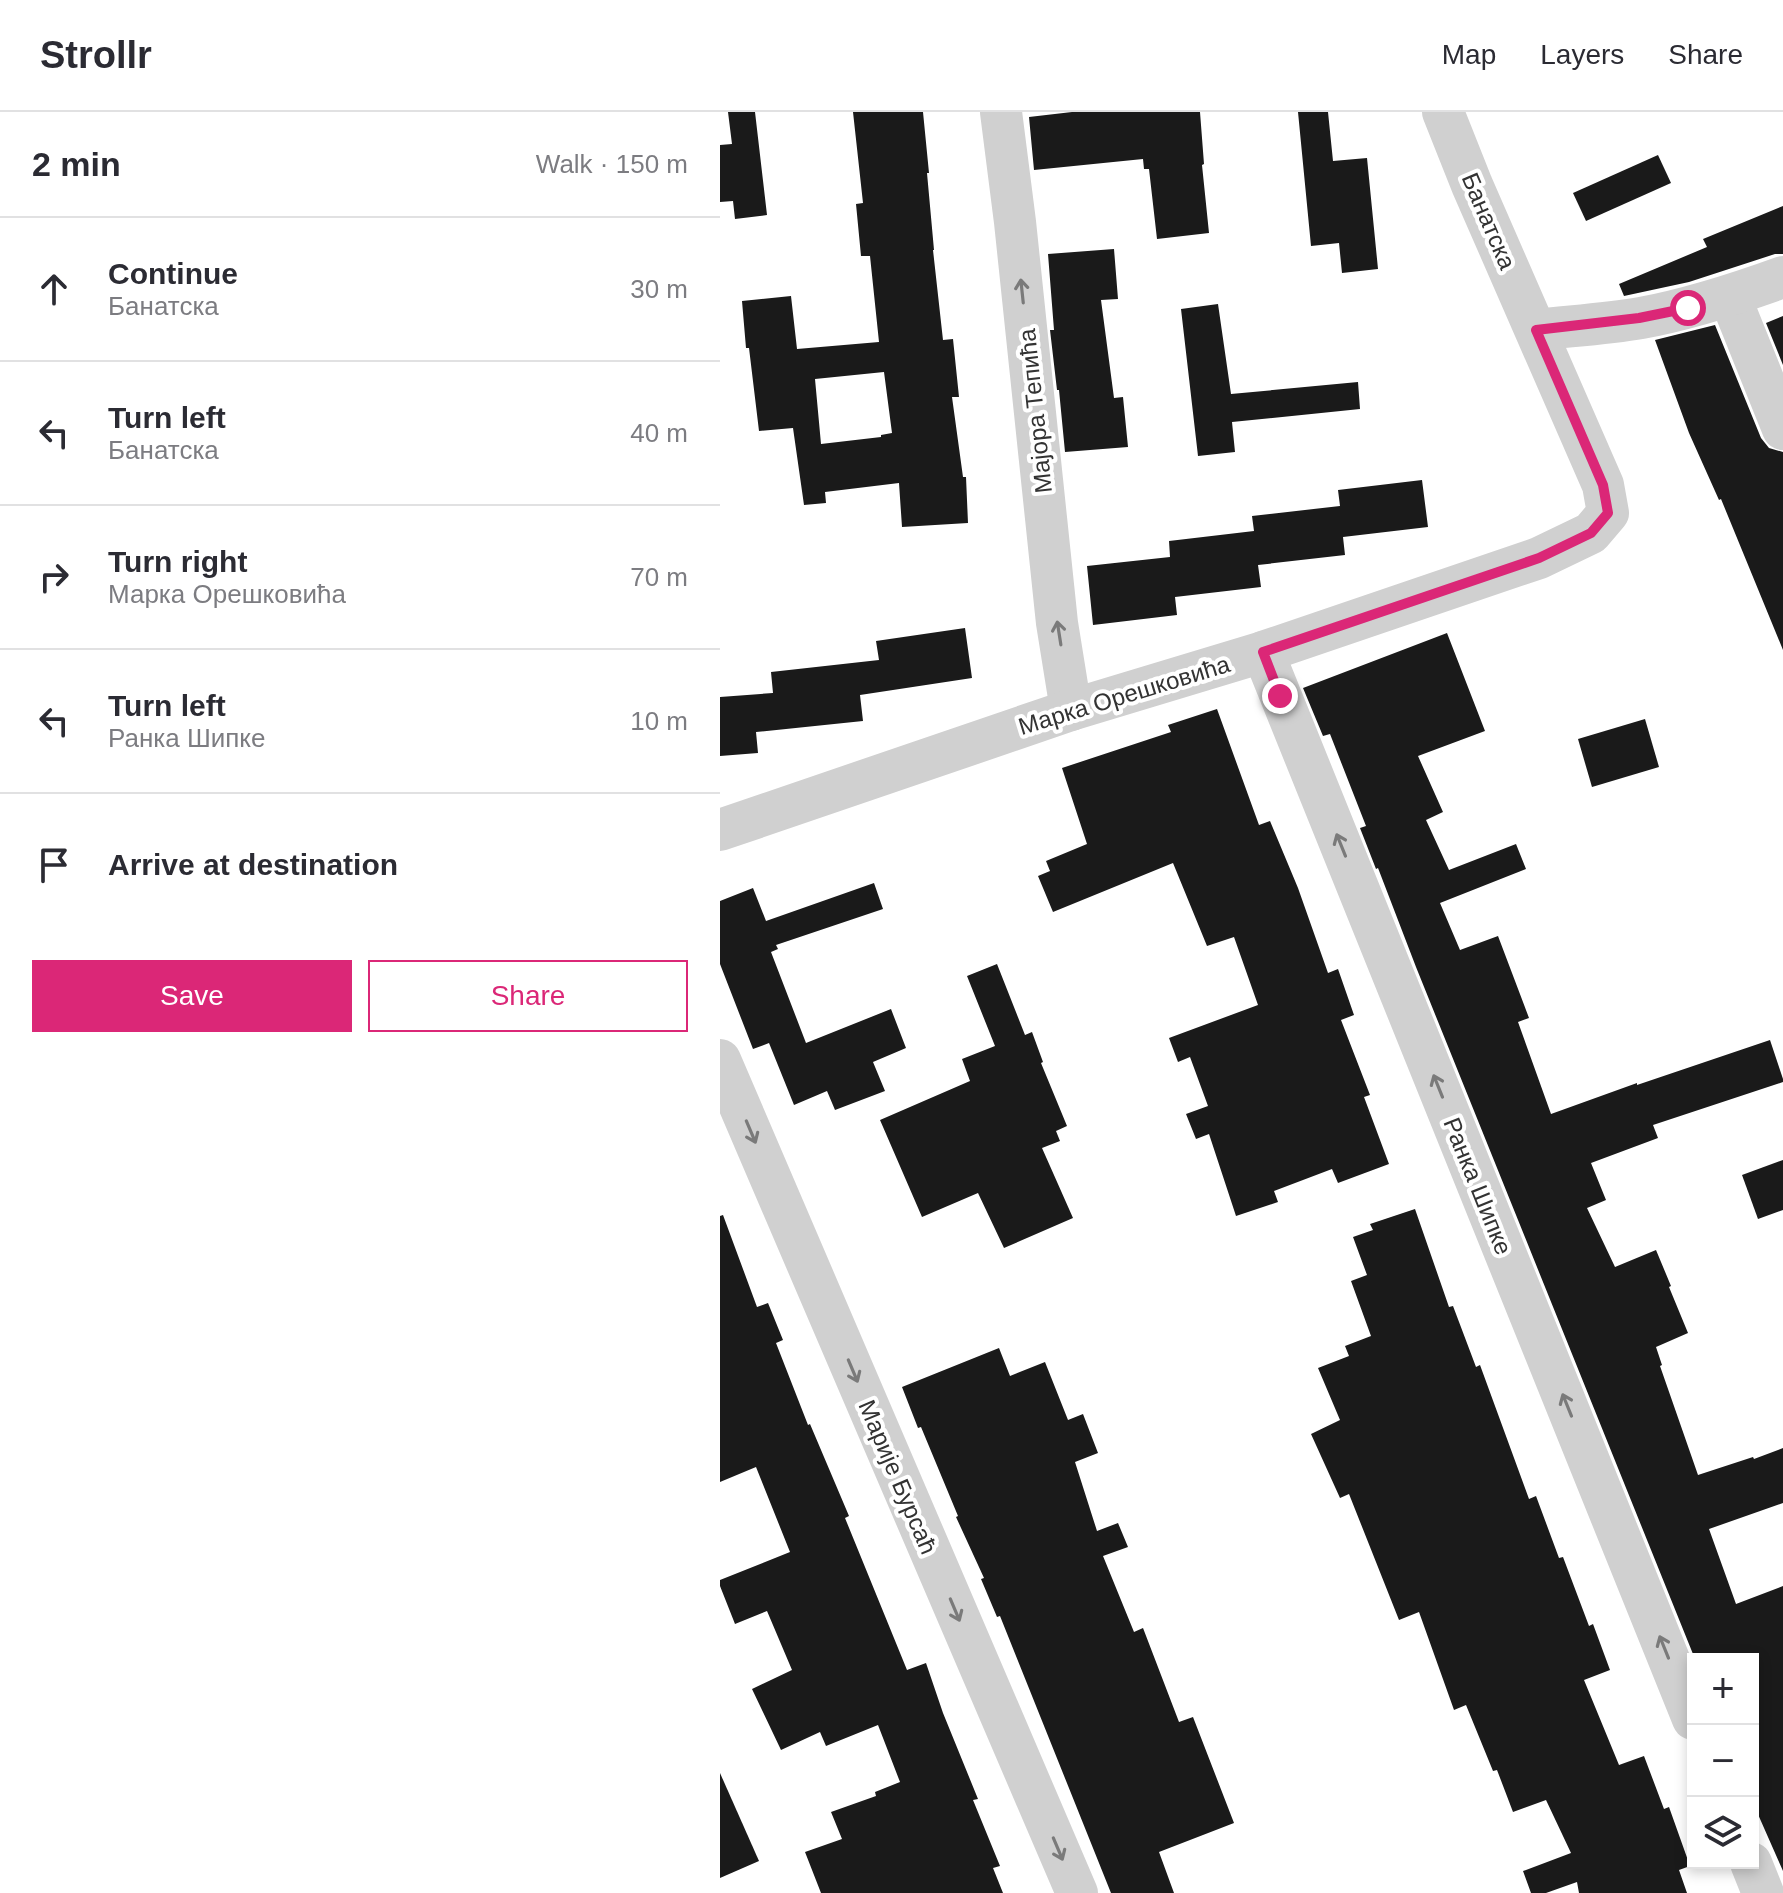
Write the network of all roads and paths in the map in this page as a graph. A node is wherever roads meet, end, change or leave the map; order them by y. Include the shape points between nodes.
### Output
1 (1001, 112) edge
2 (1443, 112) edge
3 (1783, 277) edge
4 (1730, 297) junction
5 (1536, 330) junction
6 (1783, 429) edge
7 (1608, 513) joint
8 (1263, 652) junction
9 (1071, 710) junction
10 (720, 830) edge
11 (720, 1060) edge
12 (1687, 1704) edge
13 (1753, 1869) edge
14 (1077, 1893) edge
15 (1763, 1893) edge

9 -> 1 street, Мајора Тепића
2 - 5 street, Банатска
3 - 4 street
4 - 5 street via 1639,318
4 - 6 street
5 - 7 street, Банатска via 1603,485
7 - 8 street, Марка Орешковића via 1591,533 1539,558
8 - 9 street, Марка Орешковића
12 -> 8 street, Ранка Шипке
9 - 10 street, Марка Орешковића
11 -> 14 street, Марије Бурсаћ
13 - 15 street

